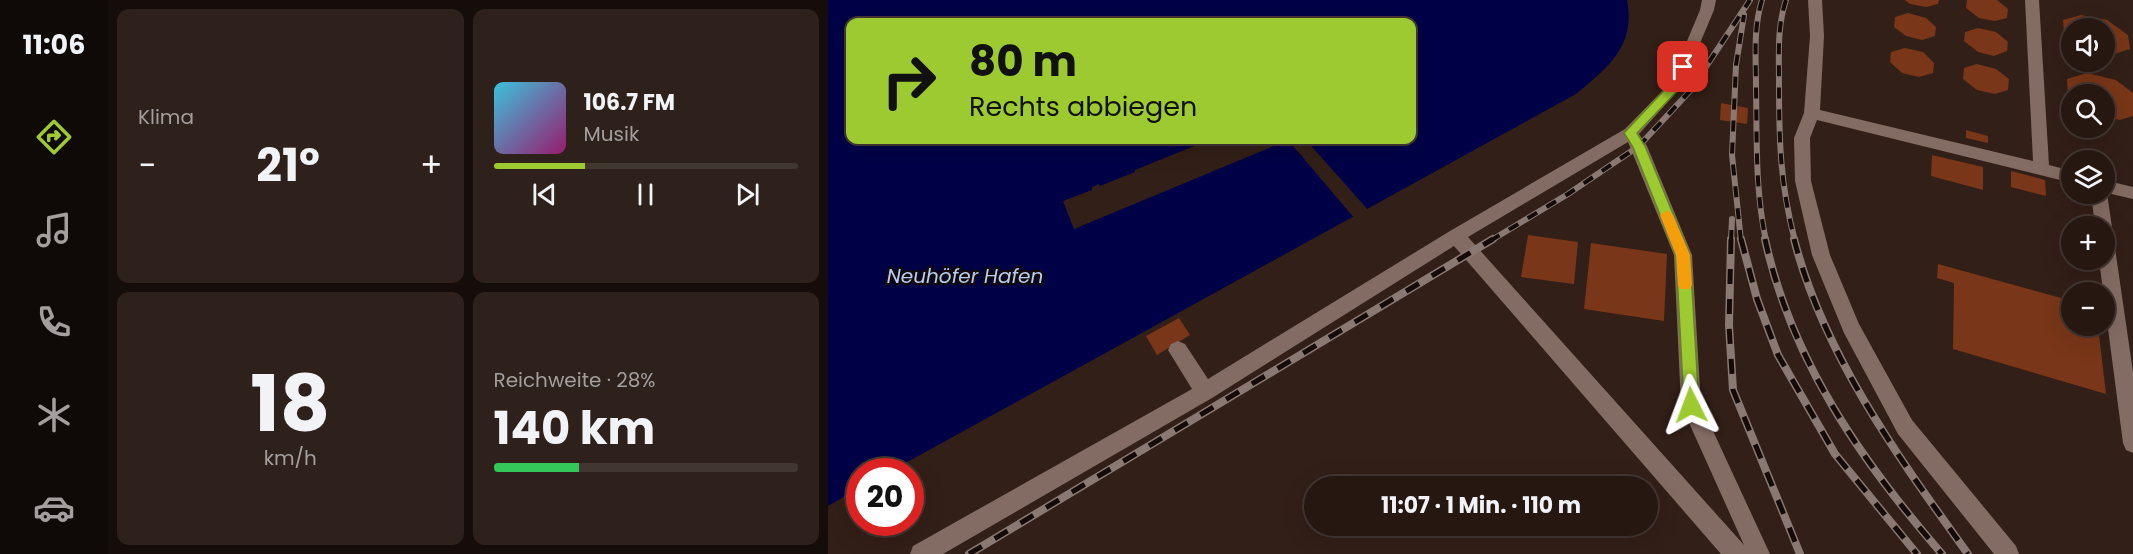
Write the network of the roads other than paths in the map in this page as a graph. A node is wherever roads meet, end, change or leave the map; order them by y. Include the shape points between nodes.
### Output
1 (1709, 0) edge
2 (1815, 0) edge
3 (2032, 0) edge
4 (1812, 112) junction
5 (1630, 133) junction
6 (2041, 170) junction
7 (2061, 175) edge
8 (2115, 189) edge
9 (2133, 193) edge
10 (1456, 236) junction
11 (2109, 270) edge
12 (1178, 350) dead end
13 (1205, 392) junction
14 (2133, 443) edge
15 (921, 554) edge
16 (1736, 554) edge
17 (1759, 554) edge
18 (2008, 554) edge

1 - 5 lane via 1675,86
2 - 4 lane
3 - 6 lane
4 - 6 lane
4 - 18 lane via 1802,138 1803,181 1821,255 1851,327 1905,427
5 - 10 lane
5 - 17 lane via 1639,146 1683,255 1691,405
6 - 7 lane
8 - 9 lane
10 - 13 lane
10 - 16 lane
11 - 14 lane
12 - 13 lane
13 - 15 lane

